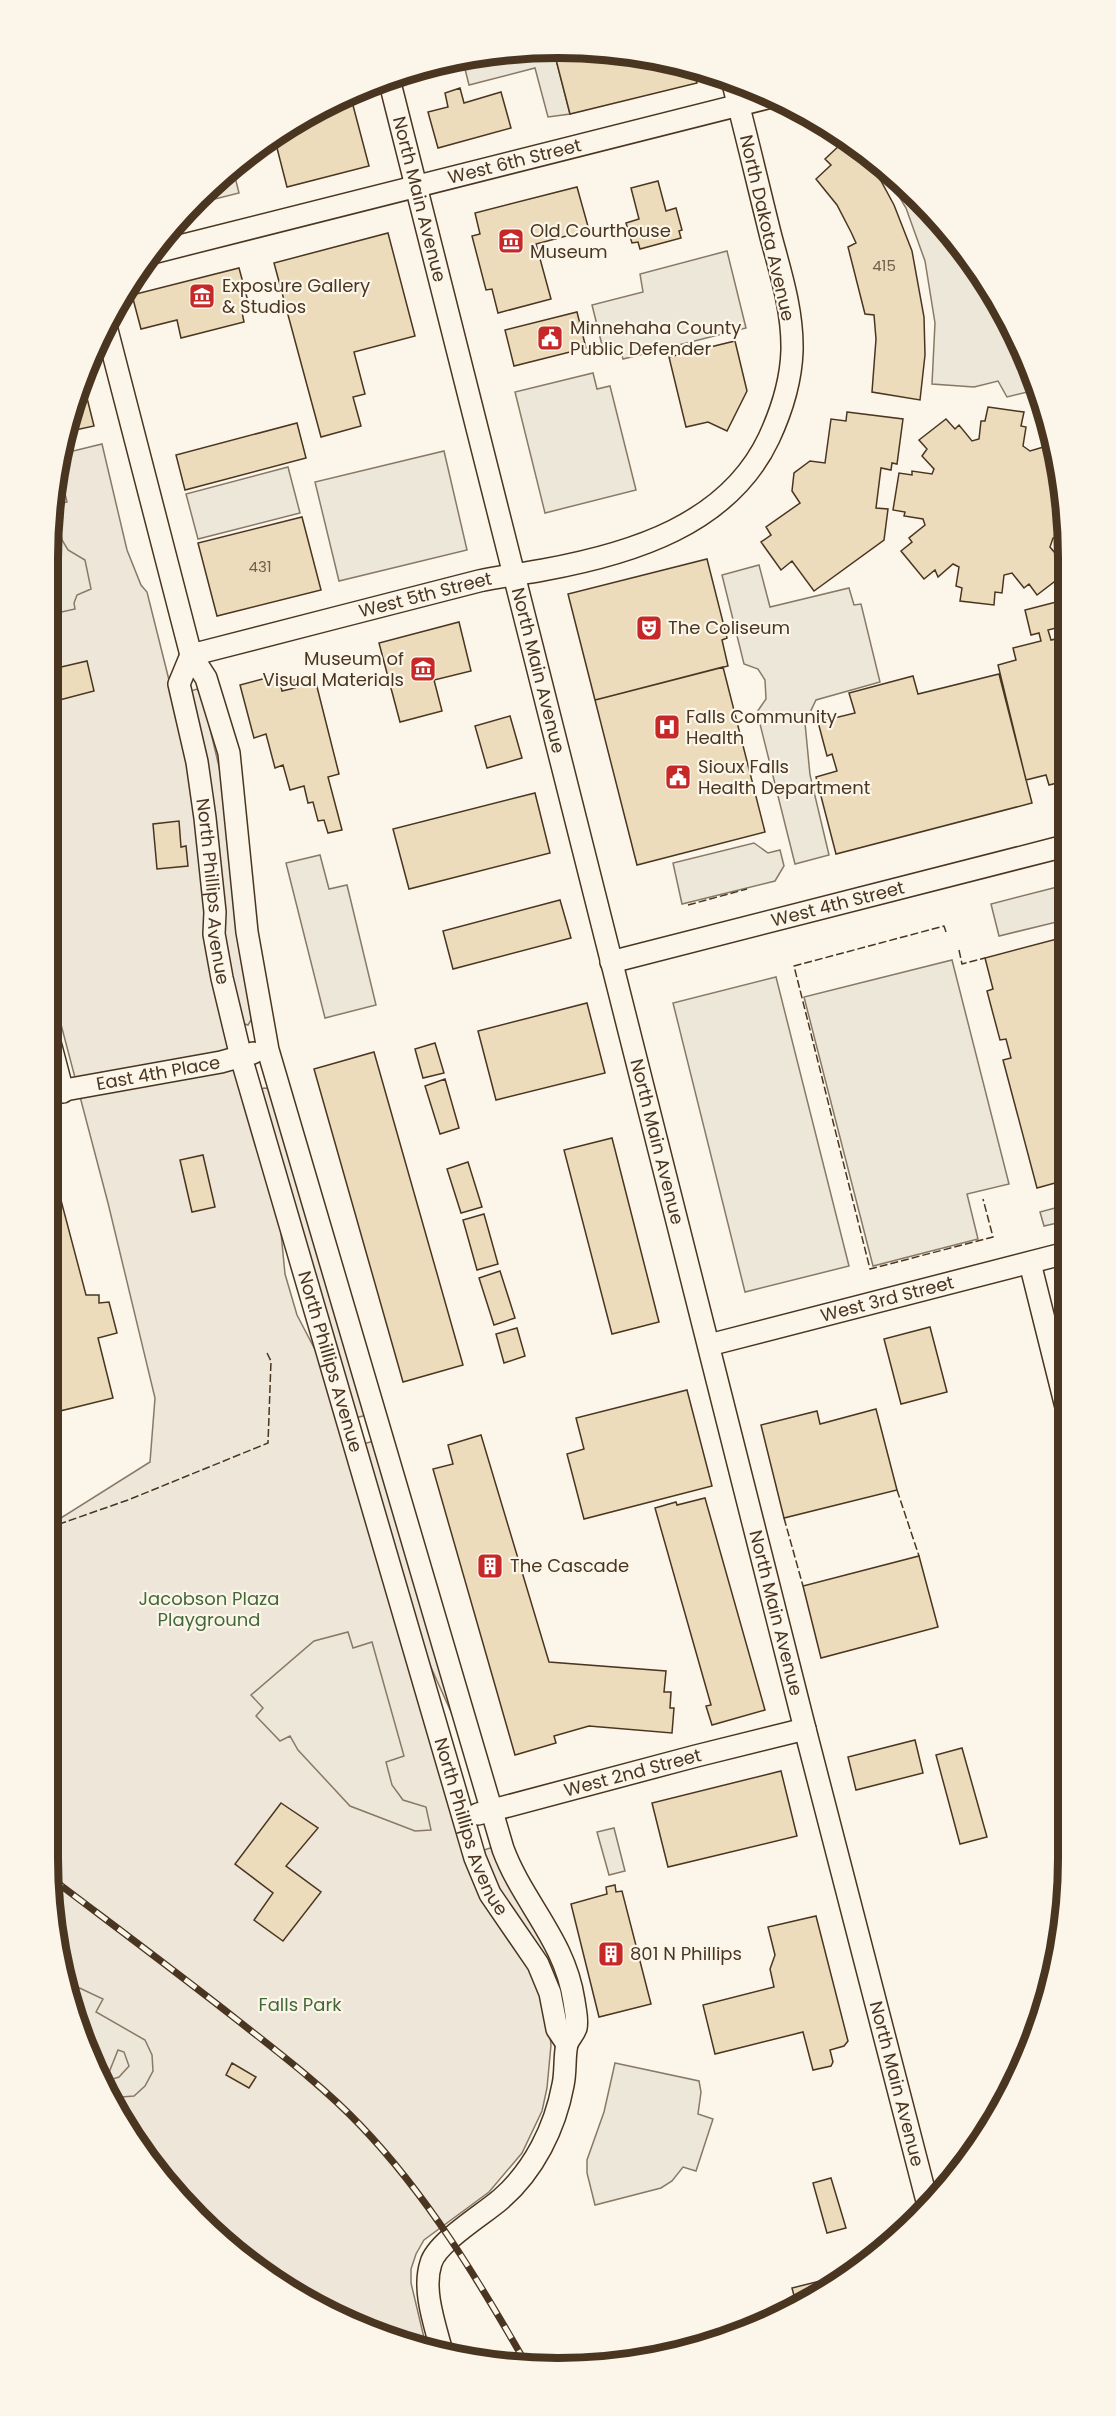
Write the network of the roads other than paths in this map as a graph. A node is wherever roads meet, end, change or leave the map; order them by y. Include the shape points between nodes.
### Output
1 (391, 87) edge
2 (735, 91) edge
3 (757, 100) edge
4 (739, 105) junction
5 (417, 187) junction
6 (165, 250) edge
7 (109, 339) edge
8 (766, 444) joint
9 (514, 574) junction
10 (191, 655) junction
11 (1058, 848) edge
12 (611, 962) junction
13 (268, 1050) junction
14 (241, 1056) junction
15 (59, 1091) edge
16 (1058, 1255) edge
17 (1030, 1263) junction
18 (709, 1344) junction
19 (1058, 1378) edge
20 (805, 1729) junction
21 (491, 1811) junction
22 (463, 1818) junction
23 (567, 2044) junction
24 (926, 2196) edge
25 (440, 2343) edge

1 - 5 street, North Main Avenue
2 - 4 street, North Dakota Avenue
3 - 4 street, West 6th Street
4 - 5 street, West 6th Street
4 - 8 street, North Dakota Avenue via 790,325 790,376
5 - 6 street, West 6th Street
5 - 9 street, North Main Avenue
7 - 10 street, North Phillips Avenue
8 - 9 street, West 5th Street via 736,486 695,520 645,544 565,566
9 - 10 street, West 5th Street
9 - 12 street, North Main Avenue
10 - 13 street, North Phillips Avenue via 206,678 229,753 247,932
10 - 14 street, North Phillips Avenue via 179,684 206,818 214,934
11 - 12 street, West 4th Street
12 - 18 street, North Main Avenue
13 - 14 street, East 4th Place
13 - 21 street, North Phillips Avenue
14 - 15 street, East 4th Place
14 - 22 street, North Phillips Avenue
16 - 17 street, West 3rd Street
17 - 18 street, West 3rd Street
17 - 19 street
18 - 20 street, North Main Avenue
20 - 21 street, West 2nd Street
20 - 24 street, North Main Avenue
21 - 22 street, West 2nd Street
21 - 23 street, North Phillips Avenue via 510,1868 542,1918 564,1963 576,2027
22 - 23 street, North Phillips Avenue via 484,1884 538,1964 550,1993 556,2029
23 - 25 street, North Phillips Avenue via 560,2102 536,2157 501,2199 431,2259 427,2276 429,2295

